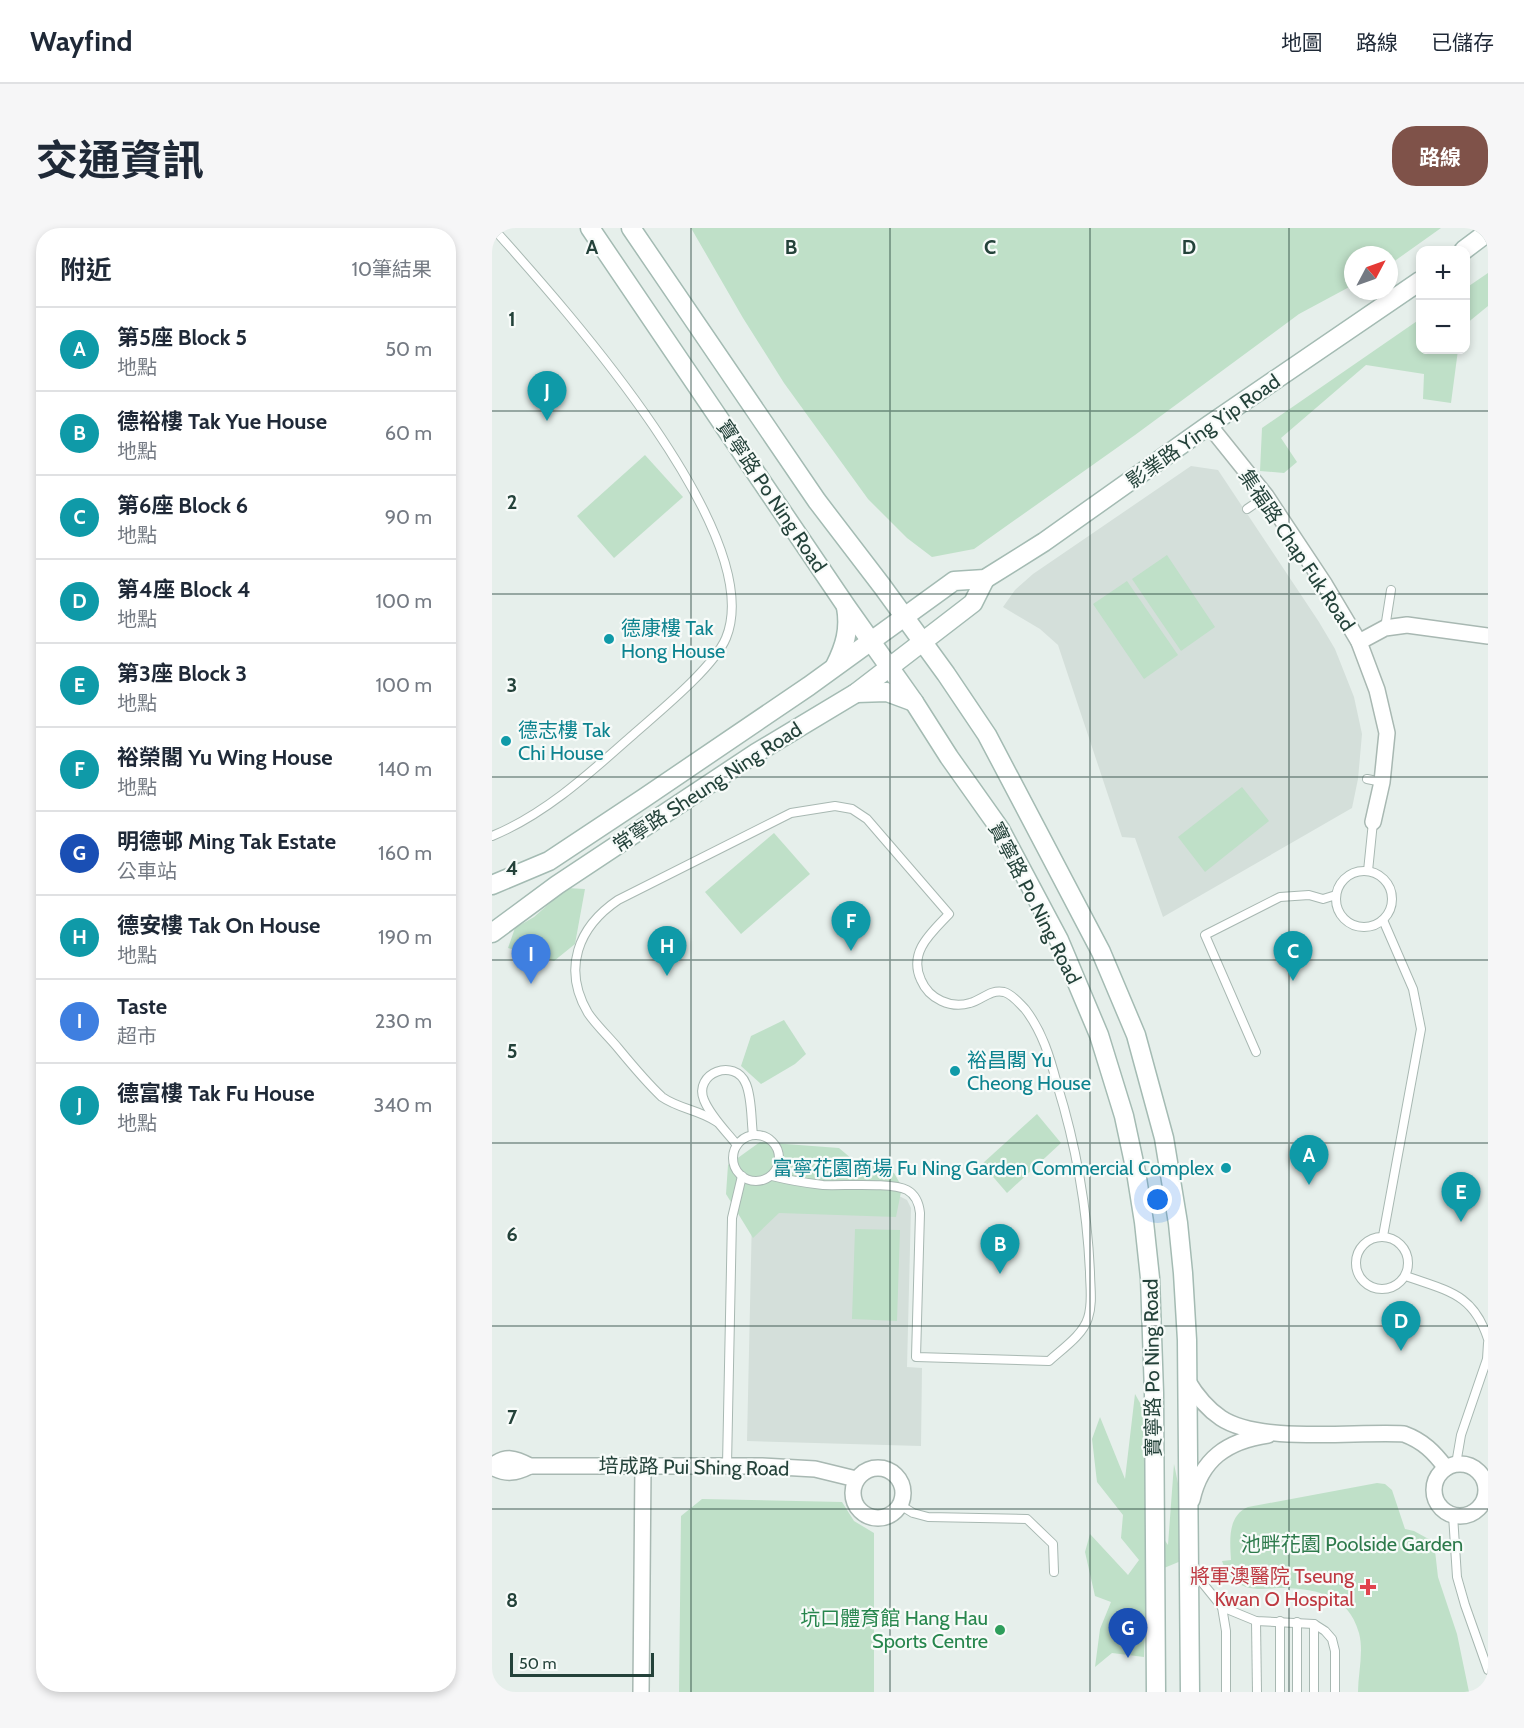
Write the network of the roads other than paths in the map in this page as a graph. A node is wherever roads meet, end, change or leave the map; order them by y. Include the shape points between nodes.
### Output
1 (494, 228) edge
2 (590, 228) edge
3 (631, 228) edge
4 (1488, 232) edge
5 (1469, 246) edge
6 (1416, 284) edge
7 (1209, 425) junction
8 (1266, 496) junction
9 (1247, 509) dead end
10 (985, 579) junction
11 (882, 586) junction
12 (1391, 590) dead end
13 (930, 596) junction
14 (846, 606) junction
15 (904, 616) junction
16 (1385, 628) junction
17 (1488, 636) edge
18 (871, 641) junction
19 (1359, 642) junction
20 (923, 643) junction
21 (834, 668) junction
22 (890, 668) junction
23 (856, 693) junction
24 (914, 702) junction
25 (1373, 822) joint
26 (492, 836) edge
27 (1368, 871) junction
28 (492, 885) edge
29 (1336, 895) junction
30 (1383, 920) junction
31 (492, 933) edge
32 (1256, 1052) dead end
33 (717, 1122) junction
34 (753, 1135) junction
35 (737, 1145) junction
36 (742, 1176) junction
37 (772, 1176) junction
38 (1383, 1236) junction
39 (1406, 1276) junction
40 (1488, 1341) edge
41 (1187, 1380) junction
42 (1276, 1433) junction
43 (727, 1465) junction
44 (492, 1466) edge
45 (643, 1466) junction
46 (1451, 1466) junction
47 (856, 1479) junction
48 (1487, 1488) edge
49 (900, 1505) junction
50 (1188, 1513) junction
51 (1454, 1515) junction
52 (1189, 1566) junction
53 (1054, 1572) dead end
54 (1222, 1607) junction
55 (1256, 1621) junction
56 (1280, 1621) junction
57 (1297, 1622) junction
58 (1314, 1624) junction
59 (1488, 1670) edge
60 (640, 1692) edge
61 (1156, 1692) edge
62 (1190, 1692) edge
63 (1226, 1692) edge
64 (1257, 1692) edge
65 (1280, 1692) edge
66 (1297, 1692) edge
67 (1314, 1692) edge
68 (1335, 1692) edge

1 - 26 lane via 557,299 660,434 721,552 732,612 719,652 688,684 549,804
2 - 14 main road, 寶寧路 Po Ning Road
3 - 11 main road, 寶寧路 Po Ning Road via 817,501
4 - 5 main road
6 - 7 main road, 影業路 Ying Yip Road
7 - 8 street, 集福路 Chap Fuk Road
7 - 10 main road, 影業路 Ying Yip Road
8 - 9 lane
8 - 19 street, 集福路 Chap Fuk Road
10 - 13 main road, 影業路 Ying Yip Road via 954,581
10 - 20 main road, 影業路 Ying Yip Road via 973,603
11 - 13 main road via 904,595
11 - 15 main road, 寶寧路 Po Ning Road
12 - 16 lane
13 - 15 main road, 影業路 Ying Yip Road
14 - 18 main road, 寶寧路 Po Ning Road
14 - 21 main road via 847,634
15 - 18 main road, 常寧路 Sheung Ning Road
15 - 20 main road, 寶寧路 Po Ning Road
16 - 17 street via 1407,624
16 - 19 street
18 - 21 main road, 常寧路 Sheung Ning Road
18 - 22 main road, 寶寧路 Po Ning Road
19 - 25 street, 集福路 Chap Fuk Road via 1377,690 1387,733 1375,780
20 - 22 main road, 常寧路 Sheung Ning Road
20 - 41 main road, 寶寧路 Po Ning Road via 987,735 1101,952 1136,1035 1164,1138 1178,1223
21 - 28 main road, 常寧路 Sheung Ning Road via 549,861
22 - 23 main road, 常寧路 Sheung Ning Road
22 - 24 main road, 寶寧路 Po Ning Road
23 - 24 main road via 887,692
23 - 31 main road, 常寧路 Sheung Ning Road via 756,753 557,885
24 - 61 main road, 寶寧路 Po Ning Road via 1000,829 1059,940 1099,1035 1124,1116 1150,1278
25 - 27 lane
27 - 29 lane via 1351,874 1338,886
27 - 30 lane via 1389,887 1392,905
29 - 30 lane via 1338,911 1350,924 1367,927
29 - 32 lane via 1323,899 1309,895 1280,897 1205,935
30 - 38 lane via 1413,989 1421,1029
33 - 34 lane via 703,1098 704,1085 715,1071 733,1070 747,1087
33 - 35 lane
33 - 37 lane via 672,1105 662,1097 589,1014 576,979 581,942 590,925 618,900 791,813 835,806 852,809 867,819 949,914 926,938 917,957 927,990 936,998 958,1005 980,1000 988,993 1005,992 1022,1006 1040,1033 1064,1106 1080,1182 1089,1258 1091,1306 1087,1322 1049,1361 916,1358 920,1213 913,1194 894,1186 821,1185
34 - 35 lane
34 - 37 lane via 767,1137 778,1148 779,1163
35 - 36 lane via 734,1165
36 - 37 lane via 757,1181
36 - 43 lane via 732,1218
38 - 39 lane via 1396,1240 1406,1250
38 - 39 lane via 1361,1247 1356,1258 1363,1281 1386,1290 1398,1286
39 - 40 lane via 1454,1294 1471,1305 1482,1321
40 - 46 lane via 1487,1359
41 - 42 street via 1202,1402 1222,1419 1248,1429
41 - 50 main road, 寶寧路 Po Ning Road
42 - 46 street via 1404,1434 1419,1440
42 - 50 street via 1248,1439 1216,1456 1197,1480
43 - 45 street, 培成路 Pui Shing Road
43 - 47 street, 培成路 Pui Shing Road via 815,1469
44 - 45 street, 培成路 Pui Shing Road via 501,1459 518,1459 530,1466
45 - 60 street
46 - 48 street via 1476,1470
46 - 51 street via 1439,1474 1434,1494 1444,1511
47 - 49 street via 870,1469 886,1469 899,1480
47 - 49 street via 855,1502 865,1514 880,1518
48 - 51 street via 1479,1507 1467,1515
49 - 53 lane via 928,1517 1027,1519 1053,1544
50 - 52 main road, 寶寧路 Po Ning Road
51 - 59 lane via 1457,1577
52 - 54 lane
52 - 62 main road, 寶寧路 Po Ning Road
54 - 55 lane
54 - 63 lane
55 - 56 lane
55 - 64 lane
56 - 57 lane
56 - 65 lane
57 - 58 lane
57 - 66 lane
58 - 67 lane
58 - 68 lane via 1332,1639

